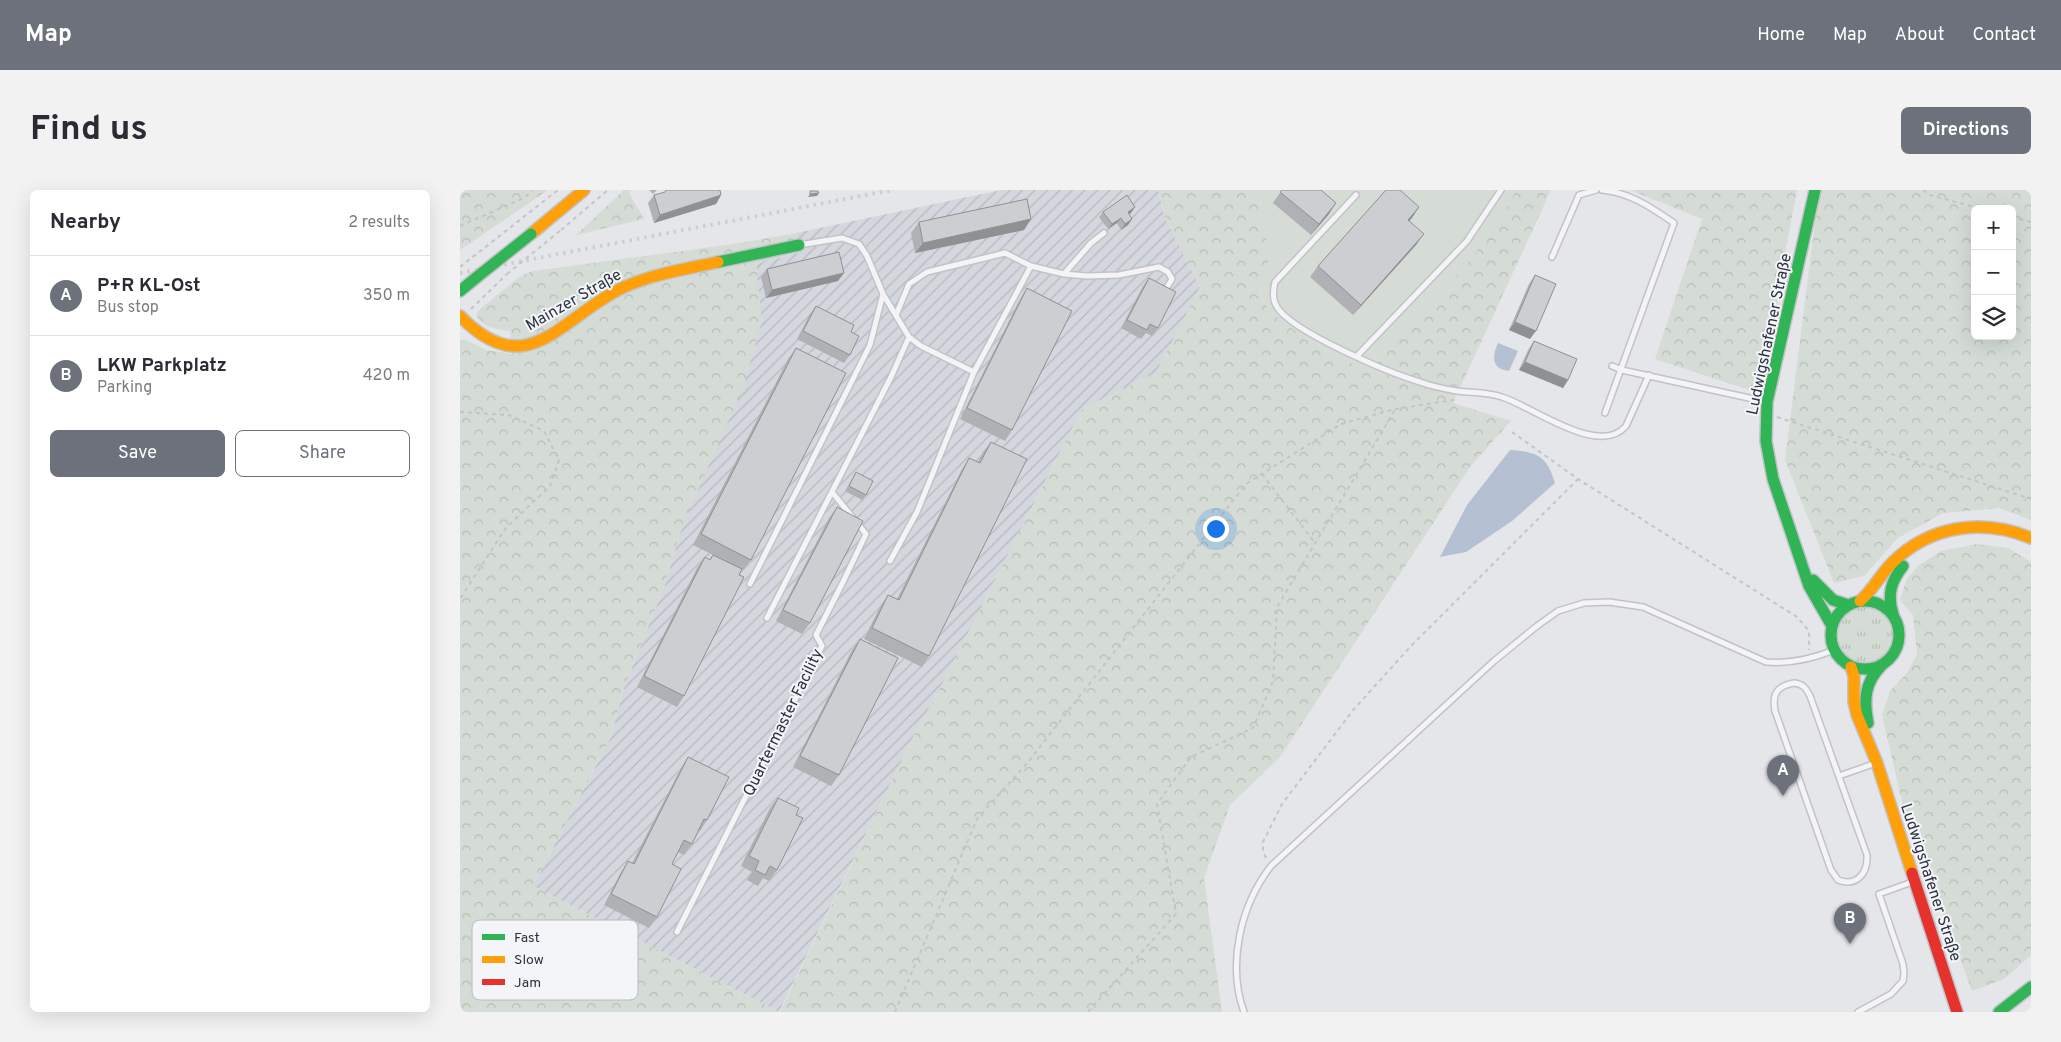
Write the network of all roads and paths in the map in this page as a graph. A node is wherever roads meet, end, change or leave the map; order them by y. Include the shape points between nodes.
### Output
1 (533, 190) edge
2 (558, 190) edge
3 (584, 190) edge
4 (608, 190) edge
5 (1501, 190) edge
6 (1596, 190) edge
7 (1602, 190) edge
8 (1815, 190) edge
9 (1923, 190) edge
10 (1356, 195) dead end
11 (1971, 206) edge
12 (2016, 218) edge
13 (2031, 222) edge
14 (460, 226) edge
15 (1104, 233) dead end
16 (799, 245) joint
17 (1552, 257) dead end
18 (1031, 266) junction
19 (460, 267) edge
20 (1064, 274) junction
21 (460, 291) edge
22 (1164, 293) edge
23 (883, 294) junction
24 (896, 314) junction
25 (461, 317) edge
26 (909, 337) junction
27 (1357, 356) junction
28 (1612, 366) dead end
29 (1622, 370) junction
30 (974, 372) junction
31 (1649, 375) junction
32 (1476, 392) junction
33 (1766, 408) junction
34 (1395, 409) junction
35 (460, 412) edge
36 (1606, 413) dead end
37 (1512, 432) dead end
38 (1262, 474) junction
39 (1578, 478) junction
40 (832, 492) junction
41 (2031, 499) edge
42 (2031, 538) edge
43 (1927, 540) junction
44 (1315, 543) junction
45 (890, 561) dead end
46 (1806, 570) junction
47 (750, 584) dead end
48 (460, 599) edge
49 (1860, 601) junction
50 (1848, 605) junction
51 (1892, 614) junction
52 (767, 618) dead end
53 (1832, 626) junction
54 (1834, 650) junction
55 (1809, 659) junction
56 (1881, 666) junction
57 (1851, 667) junction
58 (1877, 763) junction
59 (1839, 776) junction
60 (1271, 866) junction
61 (1915, 881) junction
62 (677, 932) dead end
63 (2031, 987) edge
64 (1956, 1009) edge
65 (895, 1012) edge
66 (1088, 1012) edge
67 (1244, 1012) edge
68 (1858, 1012) edge
69 (1999, 1012) edge

1 - 14 path via 524,198
2 - 19 path
3 - 21 main road, bridge
4 - 25 path, bridge
5 - 27 lane via 1467,241
6 - 17 lane via 1579,195
7 - 29 lane via 1639,201 1674,223
8 - 33 main road, Ludwigshafener Straße
9 - 11 path via 1930,195
10 - 27 lane via 1281,274 1273,292 1274,301 1285,316 1321,340
12 - 13 path
15 - 20 lane via 1090,243
16 - 23 lane via 842,238 859,244
16 - 25 main road, Mainzer Straße via 648,277 622,288 551,334 523,346 497,344 479,334
18 - 20 lane
18 - 24 lane via 1005,253 927,272 909,284
18 - 30 lane
20 - 22 lane via 1119,275 1159,267 1168,272 1172,280
23 - 24 lane
23 - 47 lane via 870,345
24 - 26 lane
26 - 30 lane
26 - 40 lane
27 - 32 lane via 1419,382
28 - 29 lane
29 - 31 lane
29 - 36 lane
30 - 45 lane via 917,512
31 - 32 lane via 1626,426 1614,436 1578,431 1503,397
31 - 33 lane
32 - 34 path via 1459,399
33 - 41 path
33 - 46 main road, Ludwigshafener Straße via 1766,452 1771,473
34 - 38 path via 1341,424
34 - 44 path
35 - 48 path via 510,414 544,431 559,460 550,486 505,529
37 - 39 path
38 - 44 path
38 - 65 path via 1246,484 1028,762 978,819
39 - 55 path via 1796,616 1809,631
39 - 60 path via 1411,646 1354,709 1270,824 1263,850
40 - 52 lane
40 - 62 lane, Quartermaster Facility via 866,534 816,635 822,646
42 - 43 main road via 2005,528 1980,525 1950,530
43 - 49 main road via 1895,560 1875,588
43 - 51 main road via 1891,584 1888,598
44 - 66 path via 1276,607 1273,680 1253,728 1191,757 1157,804 1176,914
46 - 50 main road, Ludwigshafener Straße via 1830,598
46 - 53 main road, Ludwigshafener Straße via 1811,590
49 - 50 main road
49 - 51 main road via 1878,603
50 - 53 main road
51 - 56 main road via 1898,626 1898,646 1892,657
53 - 54 main road
54 - 55 lane
54 - 57 main road
55 - 60 lane via 1766,662 1643,607 1609,602 1584,603 1558,611 1494,661
56 - 57 main road via 1869,670
56 - 58 main road, Ludwigshafener Straße via 1868,681 1865,699
57 - 58 main road, Ludwigshafener Straße via 1857,715
58 - 59 lane
58 - 61 main road, Ludwigshafener Straße
59 - 59 lane via 1805,688 1794,683 1780,687 1772,700 1774,711 1831,870 1838,880 1850,883 1861,877 1867,868 1867,855
60 - 67 lane via 1250,901 1240,940 1235,969
61 - 64 main road, Ludwigshafener Straße
61 - 68 lane via 1879,894 1903,964 1903,980 1891,994
63 - 69 main road

